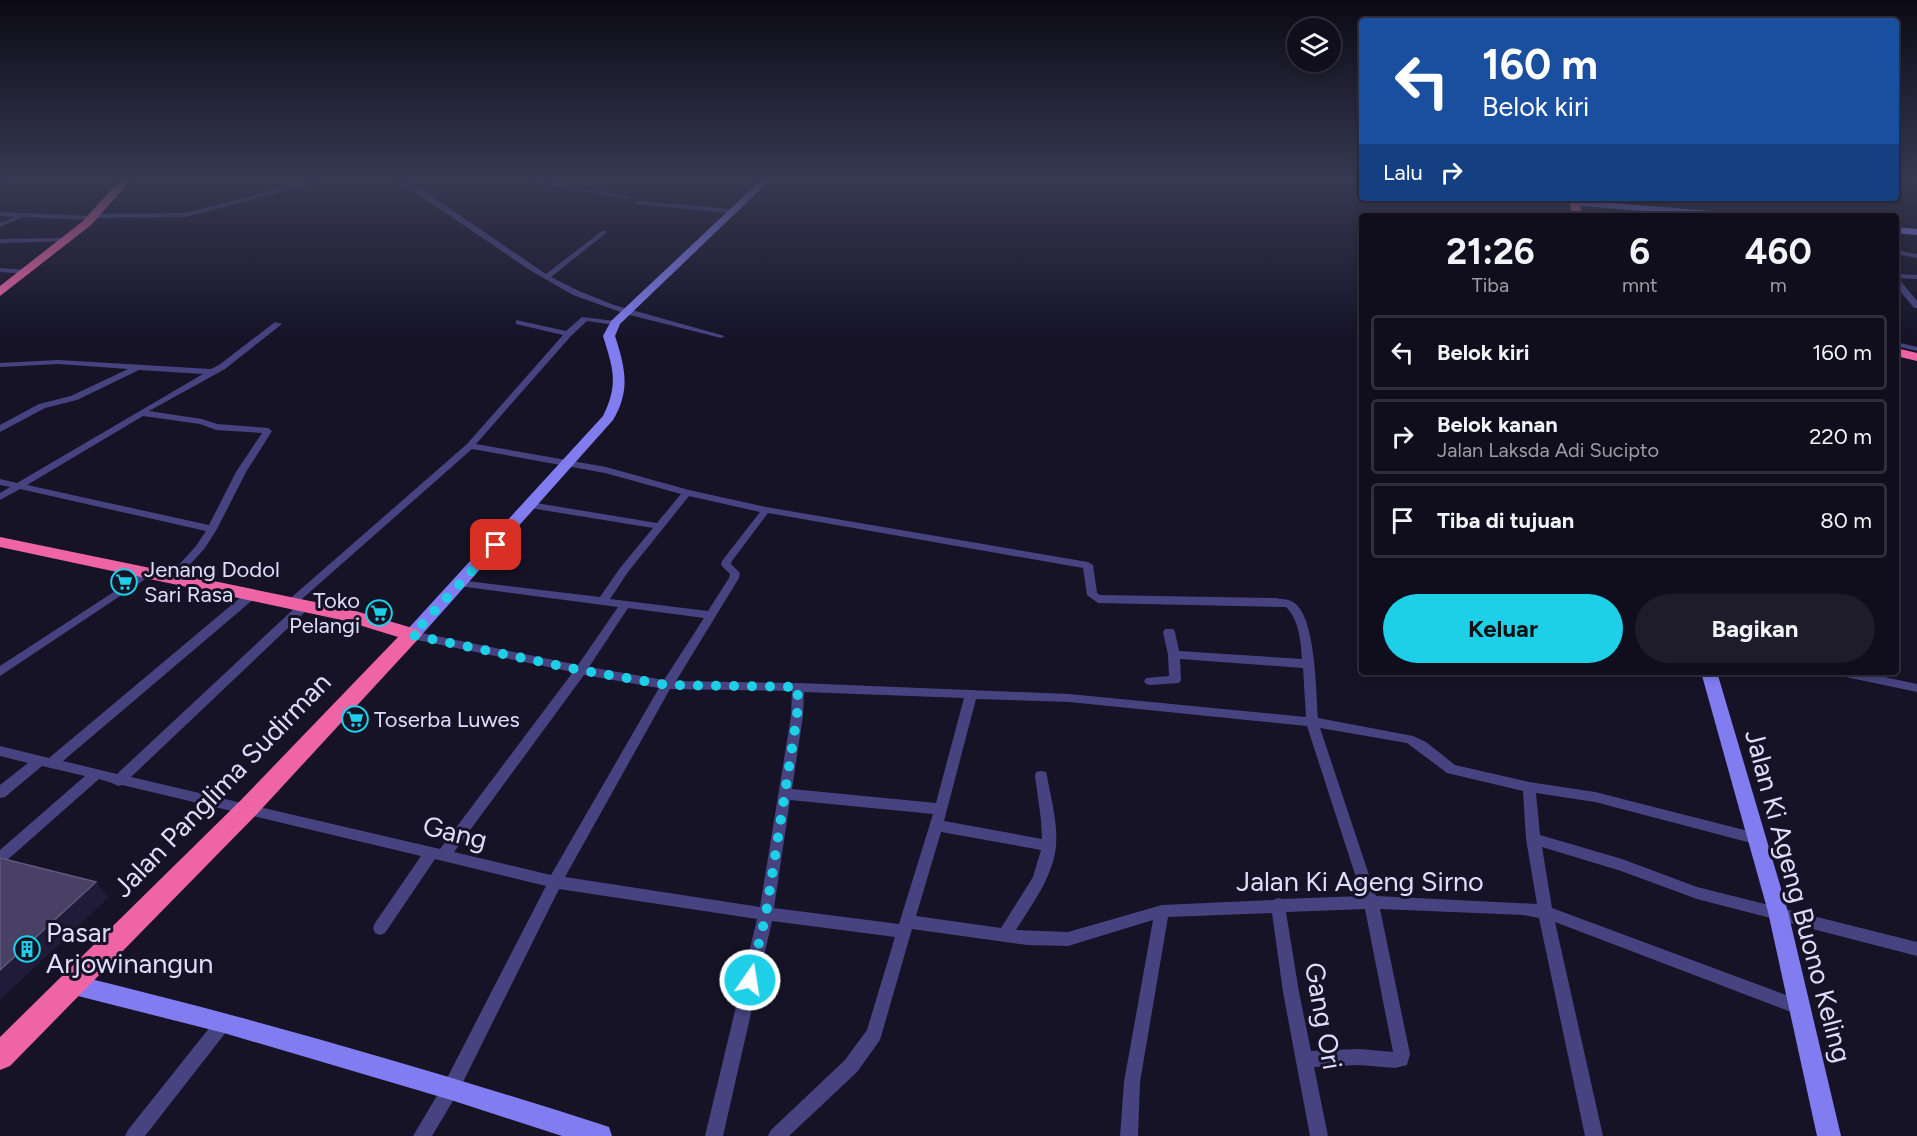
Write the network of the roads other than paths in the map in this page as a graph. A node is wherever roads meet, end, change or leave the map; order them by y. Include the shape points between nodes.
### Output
1 (75, 232) edge
2 (481, 232) edge
3 (604, 232) dead end
4 (708, 232) edge
5 (66, 240) junction
6 (0, 241) edge
7 (1900, 254) edge
8 (1917, 256) edge
9 (0, 270) edge
10 (27, 272) junction
11 (1899, 276) edge
12 (546, 277) junction
13 (1917, 278) edge
14 (1899, 285) edge
15 (0, 292) edge
16 (599, 302) junction
17 (1917, 306) edge
18 (628, 310) junction
19 (585, 319) junction
20 (519, 322) dead end
21 (615, 323) junction
22 (278, 324) dead end
23 (568, 334) junction
24 (721, 336) dead end
25 (1899, 345) edge
26 (1917, 349) edge
27 (1899, 353) edge
28 (1917, 357) edge
29 (0, 364) edge
30 (138, 367) junction
31 (214, 372) junction
32 (143, 413) junction
33 (0, 429) edge
34 (470, 446) junction
35 (569, 462) junction
36 (0, 482) edge
37 (21, 485) junction
38 (687, 493) junction
39 (0, 497) edge
40 (530, 505) junction
41 (766, 510) junction
42 (658, 526) junction
43 (212, 529) junction
44 (0, 542) edge
45 (146, 573) junction
46 (171, 579) junction
47 (458, 584) junction
48 (251, 595) junction
49 (602, 602) junction
50 (297, 605) junction
51 (625, 605) junction
52 (712, 615) junction
53 (1169, 632) dead end
54 (412, 635) junction
55 (1174, 655) junction
56 (1309, 664) junction
57 (580, 670) junction
58 (0, 672) edge
59 (1710, 675) edge
60 (1856, 675) edge
61 (1150, 681) dead end
62 (667, 685) junction
63 (798, 687) junction
64 (1917, 687) edge
65 (971, 694) junction
66 (1312, 722) junction
67 (0, 751) edge
68 (44, 762) junction
69 (95, 775) junction
70 (1041, 776) dead end
71 (118, 781) junction
72 (1529, 787) junction
73 (0, 793) edge
74 (785, 794) junction
75 (248, 808) junction
76 (941, 809) junction
77 (936, 825) junction
78 (1755, 838) junction
79 (1533, 839) junction
80 (1049, 846) junction
81 (438, 853) junction
82 (0, 858) edge
83 (555, 882) junction
84 (1371, 902) junction
85 (1278, 904) junction
86 (1162, 911) junction
87 (1545, 912) junction
88 (1778, 912) junction
89 (766, 914) junction
90 (906, 927) junction
91 (380, 928) dead end
92 (1005, 934) junction
93 (1917, 949) edge
94 (70, 984) junction
95 (1800, 1008) junction
96 (224, 1022) junction
97 (0, 1056) edge
98 (1304, 1059) junction
99 (451, 1088) junction
100 (134, 1136) edge
101 (422, 1136) edge
102 (600, 1136) edge
103 (714, 1136) edge
104 (777, 1136) edge
105 (1129, 1136) edge
106 (1319, 1136) edge
107 (1594, 1136) edge
108 (1829, 1136) edge

1 - 5 highway
2 - 12 street
3 - 12 street
4 - 18 street
5 - 6 street
5 - 10 highway
7 - 8 street
9 - 10 street
10 - 15 highway
11 - 13 street
12 - 16 street
14 - 17 street
16 - 18 street
16 - 19 street
18 - 21 street
18 - 24 street
19 - 21 street
19 - 23 street
20 - 23 street
21 - 35 street via 609,336 621,368 619,398 594,436
22 - 31 street
23 - 34 street
25 - 26 street
27 - 28 highway
29 - 30 street via 58,362
30 - 31 street
30 - 33 street via 74,398 42,406
31 - 32 street
32 - 37 street
32 - 43 street via 219,427 268,430
34 - 35 street
34 - 50 street
35 - 38 street
35 - 40 street
36 - 37 street
37 - 39 street
37 - 43 street
38 - 41 street
38 - 42 street
40 - 42 street
40 - 47 street
41 - 52 street via 727,561 735,578
41 - 56 street via 1088,565 1092,595 1098,599 1289,604 1302,626
42 - 49 street
43 - 46 street
44 - 45 highway
45 - 46 highway
45 - 58 street
46 - 48 highway
47 - 49 street
47 - 54 street
48 - 50 highway
48 - 68 street
49 - 51 street
50 - 54 highway via 349,615
50 - 71 street
51 - 52 street
51 - 57 street
52 - 62 street
53 - 55 street
54 - 57 street
54 - 75 highway, Jalan Panglima Sudirman
55 - 56 street
55 - 61 street via 1175,680
56 - 66 street
57 - 62 street
57 - 81 street
59 - 78 street, Jalan Ki Ageng Buono Keling
60 - 64 street
62 - 63 street
62 - 83 street
63 - 65 street
63 - 74 street
65 - 66 street via 1069,698
65 - 76 street
66 - 72 street via 1409,739 1424,745 1440,764 1452,769
66 - 84 street
67 - 68 street, Gang
68 - 69 street, Gang
68 - 73 street
69 - 71 street, Gang
69 - 82 street
70 - 80 street
71 - 75 street, Gang
72 - 78 street via 1595,797
72 - 79 street
74 - 76 street
74 - 89 street
75 - 81 street, Gang
75 - 94 highway, Jalan Panglima Sudirman
76 - 77 street
77 - 80 street
77 - 90 street
78 - 88 street, Jalan Ki Ageng Buono Keling
79 - 87 street
79 - 88 street via 1698,892
80 - 92 street via 1038,878
81 - 83 street, Gang
81 - 91 street
83 - 89 street, Gang
83 - 99 street
84 - 85 street, Jalan Ki Ageng Sirno
84 - 87 street, Jalan Ki Ageng Sirno
84 - 98 street via 1386,963 1401,1059
85 - 86 street, Jalan Ki Ageng Sirno
85 - 98 street, Gang Ori
86 - 92 street, Jalan Ki Ageng Sirno via 1068,939
86 - 105 street via 1132,1082
87 - 95 street, Jalan Ki Ageng Sirno
87 - 107 street
88 - 93 street
88 - 95 street, Jalan Ki Ageng Buono Keling
89 - 90 street, Jalan Ki Ageng Sirno
89 - 103 street
90 - 92 street, Jalan Ki Ageng Sirno
90 - 104 street via 874,1034 863,1053
94 - 96 street
94 - 97 highway, Jalan Panglima Sudirman
95 - 108 street, Jalan Ki Ageng Buono Keling
96 - 99 street
96 - 100 street
98 - 106 street, Gang Ori
99 - 101 street
99 - 102 street

